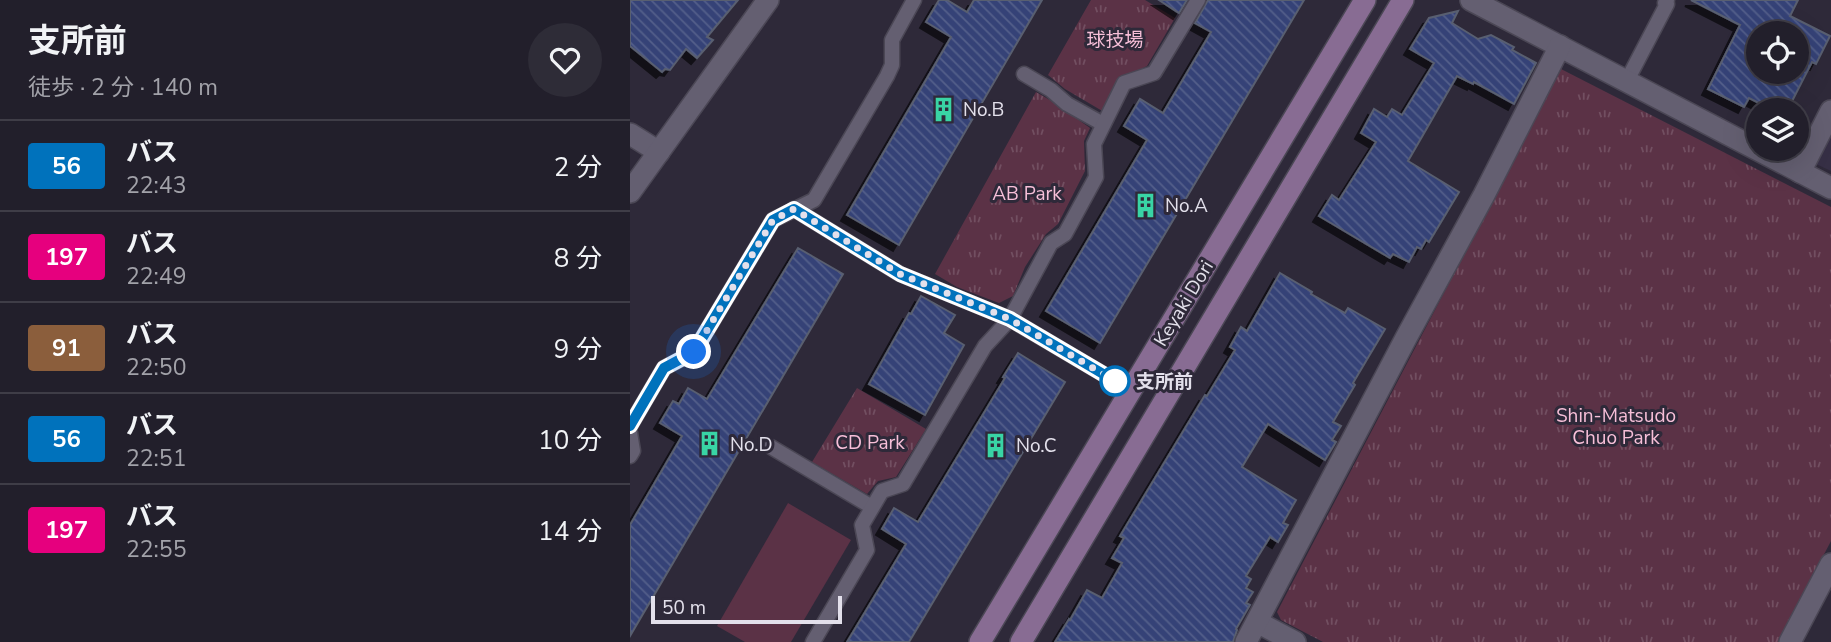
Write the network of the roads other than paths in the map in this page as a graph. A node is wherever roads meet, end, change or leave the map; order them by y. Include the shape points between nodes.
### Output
1 (768, 0) edge
2 (914, 0) edge
3 (1198, 0) edge
4 (1364, 0) edge
5 (1403, 0) edge
6 (1471, 0) edge
7 (1667, 0) edge
8 (1560, 46) junction
9 (1632, 71) dead end
10 (1024, 74) dead end
11 (1831, 111) edge
12 (1103, 124) junction
13 (630, 135) edge
14 (659, 152) junction
15 (1800, 172) junction
16 (1831, 188) edge
17 (630, 192) edge
18 (794, 209) junction
19 (1010, 319) junction
20 (1115, 381) dead end
21 (630, 426) edge
22 (630, 433) edge
23 (771, 447) dead end
24 (630, 456) edge
25 (872, 507) junction
26 (1831, 564) edge
27 (1257, 622) junction
28 (813, 642) edge
29 (980, 642) edge
30 (1021, 642) edge
31 (1246, 642) edge
32 (1295, 642) edge
33 (1790, 642) edge

1 - 14 street
2 - 18 lane via 892,40 892,65 880,87 814,200
3 - 12 lane via 1154,72 1124,83
4 - 29 street, Keyaki Dori
5 - 30 street, Keyaki Dori
6 - 8 street
7 - 9 lane
8 - 15 street
8 - 27 street
10 - 12 lane
11 - 15 street
12 - 19 lane via 1094,144 1096,177 1065,234 1051,243
13 - 14 street
14 - 17 street
15 - 16 street
18 - 19 lane via 900,274
18 - 21 lane via 773,220 694,352 664,368
19 - 20 lane
19 - 25 lane via 985,346 903,484 882,491
22 - 24 lane
23 - 25 lane
25 - 28 lane via 862,525 867,550
26 - 33 street
27 - 31 street
27 - 32 street

